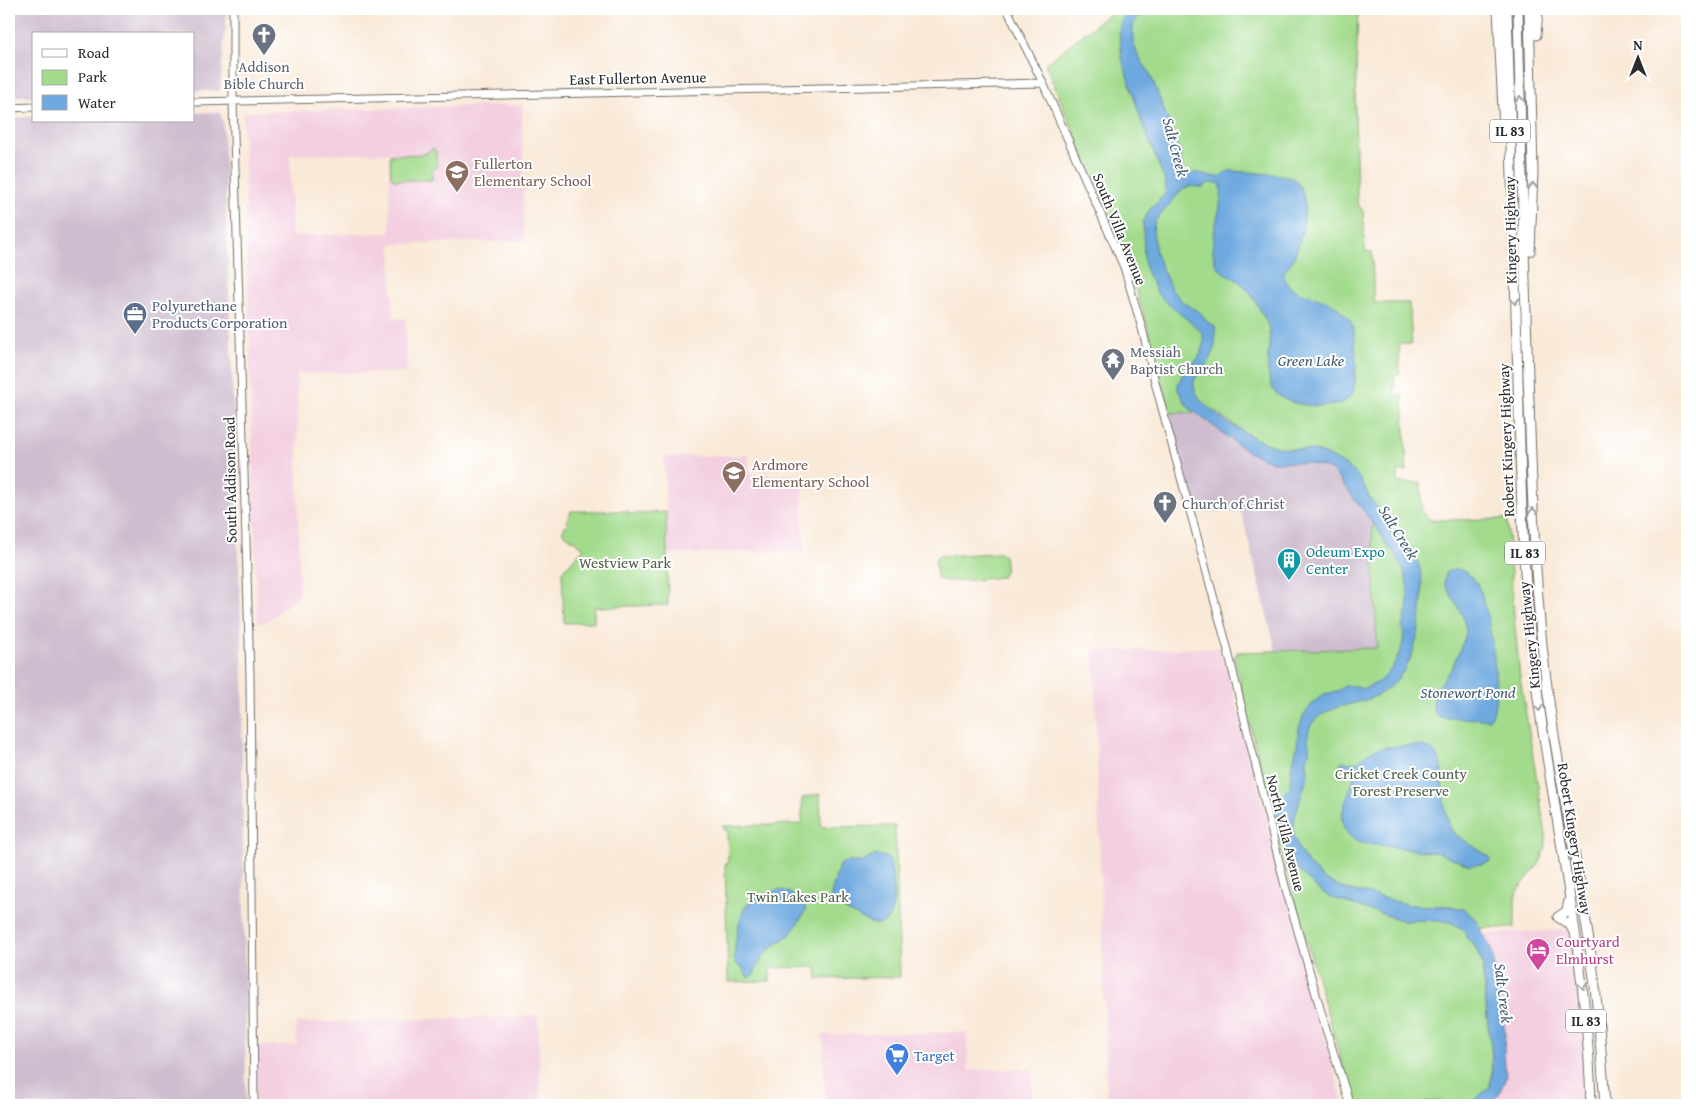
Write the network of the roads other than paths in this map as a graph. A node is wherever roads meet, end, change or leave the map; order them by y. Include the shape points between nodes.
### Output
1 (233, 9) edge
2 (1007, 9) edge
3 (1497, 9) edge
4 (1507, 9) edge
5 (1518, 9) edge
6 (1529, 9) edge
7 (1538, 9) edge
8 (1043, 83) junction
9 (233, 101) junction
10 (195, 102) edge
11 (32, 107) edge
12 (9, 108) edge
13 (1532, 112) junction
14 (1513, 253) junction
15 (1527, 340) junction
16 (1226, 644) joint
17 (1569, 889) junction
18 (1577, 938) junction
19 (1589, 1055) junction
20 (254, 1105) edge
21 (1350, 1105) edge
22 (1591, 1105) edge
23 (1597, 1105) edge
24 (1605, 1105) edge

1 - 9 street, South Addison Road
2 - 8 street, South Villa Avenue
3 - 14 highway
4 - 14 highway, Robert Kingery Highway / IL 83
15 -> 5 highway, Kingery Highway / IL 83
6 - 13 highway
7 - 13 highway
8 - 9 street, East Fullerton Avenue
8 - 16 street, South Villa Avenue via 1124,267
9 - 10 street, East Fullerton Avenue
9 - 20 street, South Addison Road via 250,676
11 - 12 street
15 -> 13 highway
14 -> 17 highway, Robert Kingery Highway / IL 83 via 1528,611 1539,708
24 -> 15 highway, Kingery Highway / IL 83 via 1588,936 1542,645 1532,504
16 - 21 street, North Villa Avenue via 1285,886
17 - 18 highway, Robert Kingery Highway / IL 83
17 - 18 highway via 1569,908 1558,917 1570,925
18 -> 19 highway, Robert Kingery Highway / IL 83
19 - 22 highway, Robert Kingery Highway / IL 83
19 - 23 highway via 1595,1070

